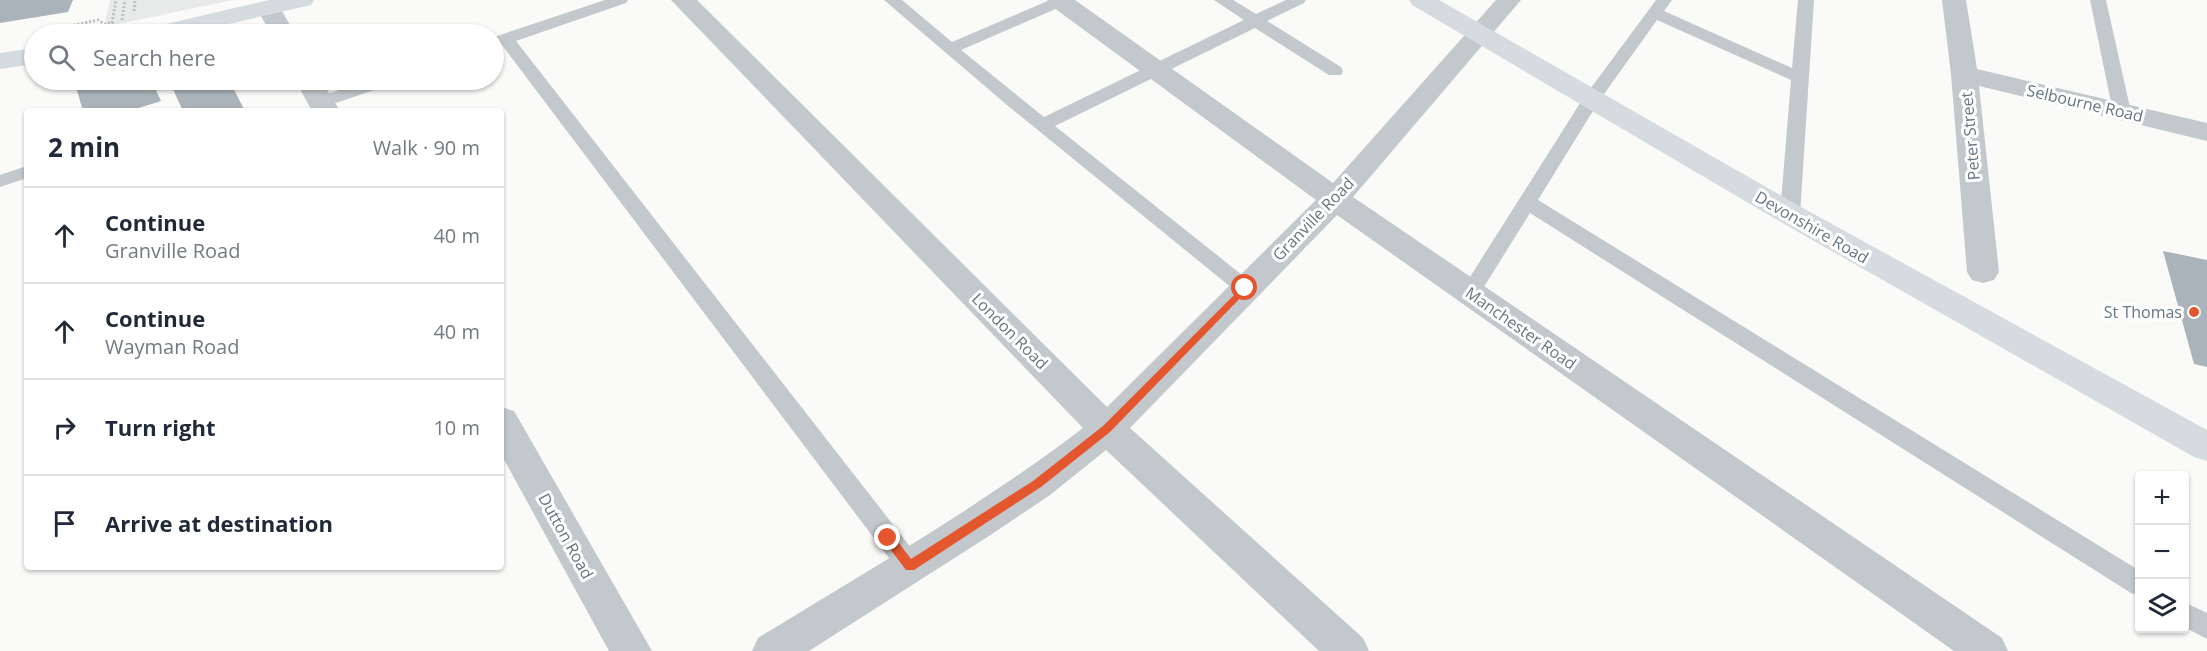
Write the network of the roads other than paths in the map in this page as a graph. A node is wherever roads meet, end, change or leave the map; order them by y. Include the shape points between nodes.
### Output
1 (302, 0) edge
2 (620, 0) edge
3 (683, 0) edge
4 (892, 0) edge
5 (1222, 0) edge
6 (1298, 0) edge
7 (1421, 0) edge
8 (1509, 0) edge
9 (1806, 0) edge
10 (1954, 0) edge
11 (2098, 0) edge
12 (1060, 1) edge
13 (1659, 7) edge
14 (269, 9) junction
15 (1255, 21) junction
16 (200, 24) edge
17 (277, 24) edge
18 (1479, 33) junction
19 (504, 40) edge
20 (504, 46) edge
21 (951, 48) junction
22 (24, 57) edge
23 (0, 61) edge
24 (1155, 69) junction
25 (1335, 70) dead end
26 (1964, 74) junction
27 (1800, 78) junction
28 (348, 90) edge
29 (318, 98) edge
30 (1591, 100) junction
31 (2122, 112) junction
32 (1043, 125) junction
33 (2207, 132) edge
34 (24, 173) edge
35 (0, 181) edge
36 (1335, 199) junction
37 (1527, 202) junction
38 (1790, 214) junction
39 (1983, 272) dead end
40 (1245, 288) junction
41 (1470, 293) junction
42 (504, 426) edge
43 (1107, 429) junction
44 (2207, 447) edge
45 (910, 566) junction
46 (2135, 582) edge
47 (2189, 616) edge
48 (2207, 627) edge
49 (631, 651) edge
50 (773, 651) edge
51 (1348, 651) edge
52 (1987, 651) edge

1 - 14 main road
2 - 19 lane
3 - 43 street, London Road
4 - 21 lane
5 - 15 lane
6 - 15 lane
7 - 18 main road, Devonshire Road
8 - 18 street, Granville Road
9 - 27 lane
10 - 26 street, Peter Street
11 - 31 lane
12 - 21 lane
12 - 24 street, Manchester Road
13 - 27 lane
13 - 30 lane
14 - 16 main road
14 - 17 street
15 - 24 lane
15 - 25 lane
18 - 30 main road, Devonshire Road
18 - 36 street, Granville Road
20 - 45 lane
21 - 32 lane
22 - 23 main road
24 - 32 lane
24 - 36 street, Manchester Road
26 - 31 street, Selbourne Road
26 - 39 street, Peter Street
27 - 38 lane
28 - 29 lane
30 - 37 lane
30 - 38 main road, Devonshire Road
31 - 33 street, Selbourne Road
32 - 40 lane
34 - 35 lane
36 - 40 street, Granville Road
36 - 41 street, Manchester Road
37 - 41 lane
37 - 46 lane
38 - 44 main road, Devonshire Road
40 - 43 street, Granville Road
41 - 52 street, Manchester Road
42 - 49 street, Dutton Road
43 - 45 street, Granville Road via 1037,484
43 - 51 street, London Road
45 - 50 street, Granville Road
47 - 48 lane

